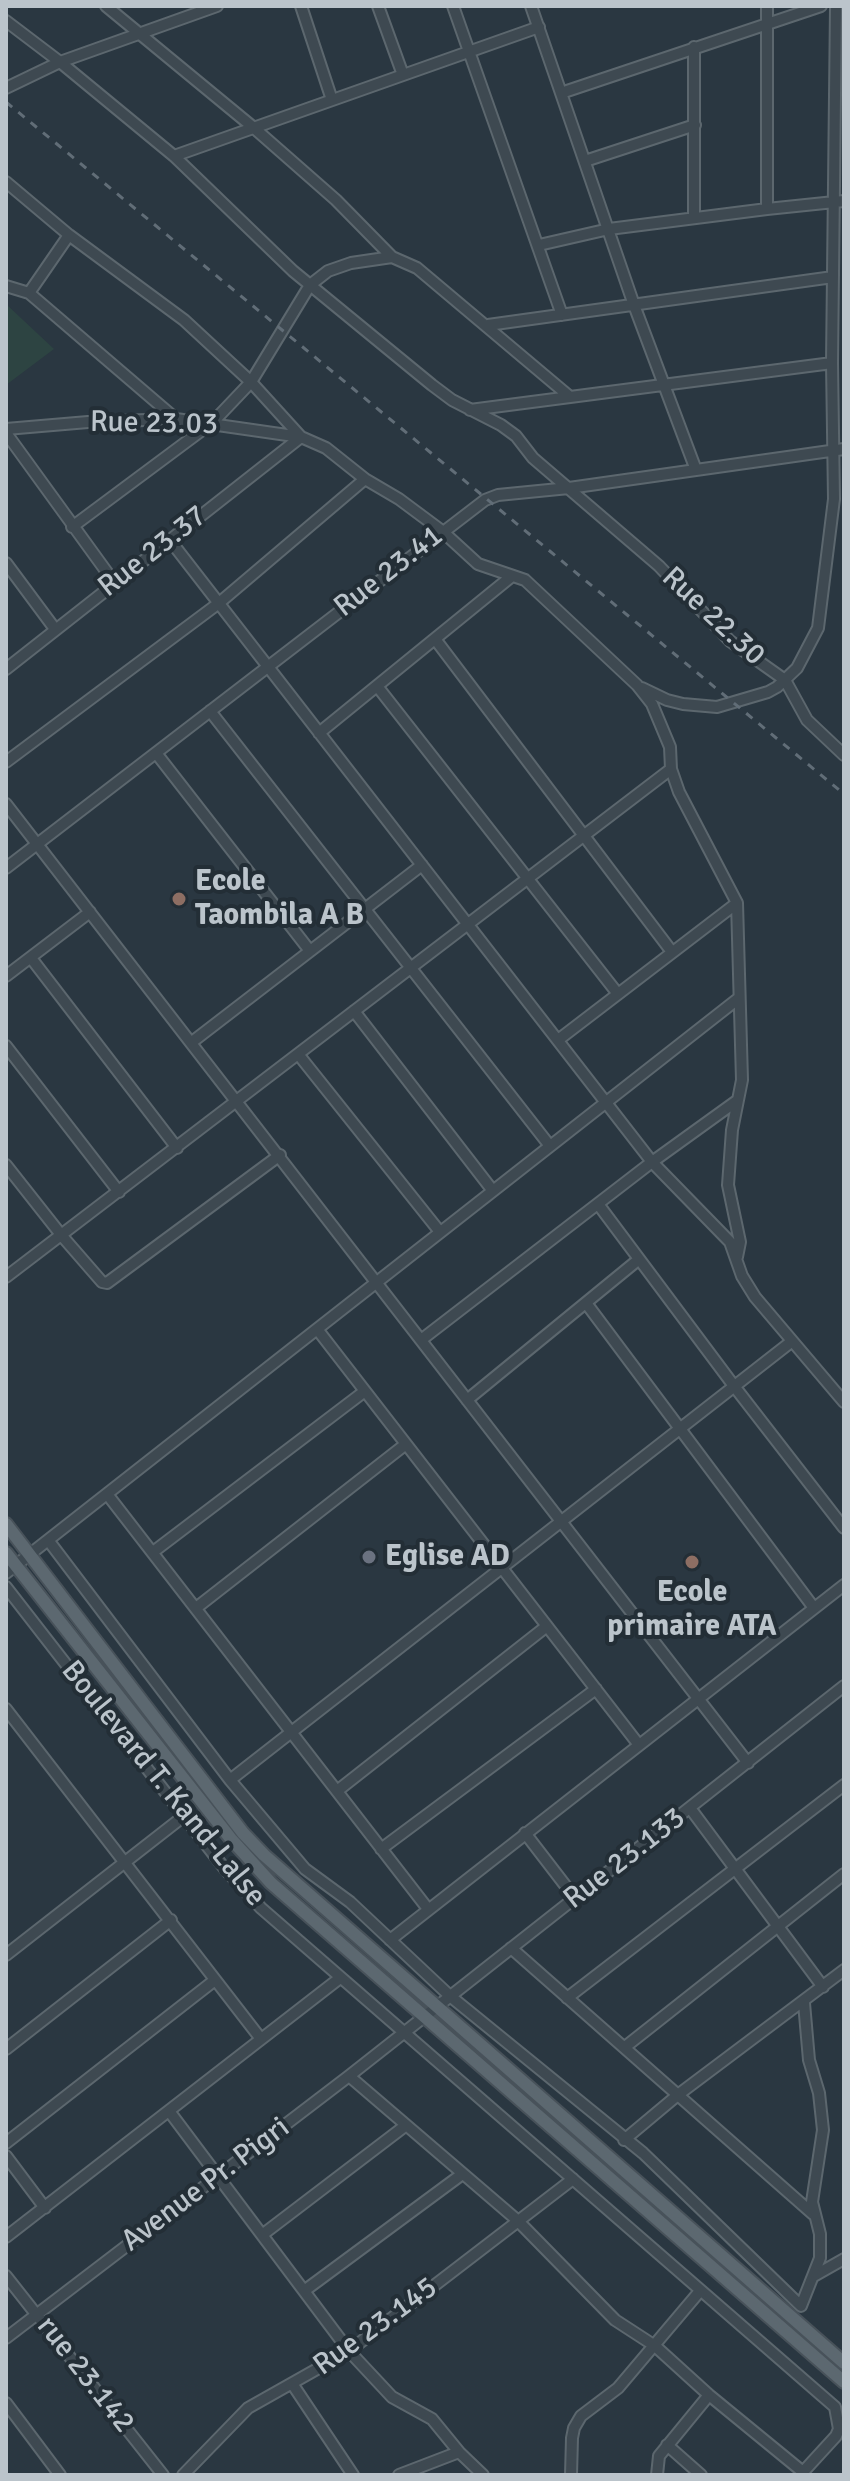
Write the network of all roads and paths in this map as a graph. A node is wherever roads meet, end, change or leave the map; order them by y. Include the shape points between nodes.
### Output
1 (106, 6) edge
2 (217, 6) edge
3 (301, 6) edge
4 (378, 6) edge
5 (453, 6) edge
6 (531, 6) edge
7 (767, 6) edge
8 (821, 6) edge
9 (836, 6) edge
10 (6, 21) edge
11 (766, 22) junction
12 (539, 27) junction
13 (139, 34) junction
14 (694, 47) junction
15 (469, 52) junction
16 (60, 62) junction
17 (403, 75) junction
18 (6, 88) edge
19 (561, 93) junction
20 (332, 100) junction
21 (695, 125) junction
22 (254, 128) junction
23 (174, 156) junction
24 (585, 161) junction
25 (6, 182) edge
26 (839, 202) edge
27 (767, 209) junction
28 (694, 218) junction
29 (609, 229) junction
30 (69, 235) junction
31 (539, 245) junction
32 (392, 257) junction
33 (833, 277) junction
34 (310, 285) junction
35 (6, 286) edge
36 (29, 293) junction
37 (634, 305) junction
38 (562, 315) junction
39 (488, 325) junction
40 (832, 363) junction
41 (251, 382) junction
42 (663, 385) junction
43 (569, 396) junction
44 (470, 410) junction
45 (176, 419) junction
46 (213, 422) junction
47 (6, 431) edge
48 (301, 437) junction
49 (839, 450) edge
50 (696, 470) junction
51 (365, 479) junction
52 (569, 488) junction
53 (72, 527) junction
54 (442, 531) junction
55 (169, 539) junction
56 (6, 563) edge
57 (512, 576) junction
58 (114, 582) junction
59 (219, 603) junction
60 (55, 629) junction
61 (435, 639) junction
62 (268, 667) junction
63 (6, 669) edge
64 (785, 680) junction
65 (637, 685) junction
66 (377, 686) junction
67 (210, 711) junction
68 (319, 733) junction
69 (156, 753) junction
70 (844, 755) edge
71 (6, 762) edge
72 (671, 769) junction
73 (6, 804) edge
74 (582, 836) junction
75 (36, 844) junction
76 (422, 865) junction
77 (6, 868) edge
78 (527, 878) junction
79 (737, 903) junction
80 (365, 909) junction
81 (90, 912) junction
82 (467, 924) junction
83 (310, 951) junction
84 (672, 952) junction
85 (31, 958) junction
86 (410, 968) junction
87 (6, 976) edge
88 (618, 994) junction
89 (739, 998) junction
90 (354, 1011) junction
91 (558, 1040) junction
92 (192, 1042) junction
93 (6, 1046) edge
94 (298, 1054) junction
95 (738, 1100) junction
96 (237, 1101) junction
97 (605, 1103) junction
98 (550, 1146) junction
99 (177, 1148) junction
100 (280, 1155) junction
101 (652, 1162) junction
102 (6, 1165) edge
103 (493, 1191) junction
104 (119, 1192) junction
105 (598, 1204) junction
106 (440, 1232) junction
107 (62, 1236) junction
108 (737, 1257) junction
109 (638, 1260) junction
110 (6, 1277) edge
111 (376, 1282) junction
112 (586, 1303) junction
113 (317, 1329) junction
114 (421, 1340) junction
115 (791, 1342) junction
116 (734, 1386) junction
117 (365, 1391) junction
118 (467, 1400) junction
119 (844, 1402) edge
120 (680, 1429) junction
121 (406, 1444) junction
122 (107, 1494) junction
123 (561, 1522) junction
124 (6, 1524) edge
125 (844, 1528) edge
126 (48, 1540) junction
127 (153, 1552) junction
128 (6, 1553) edge
129 (30, 1555) junction
130 (502, 1568) junction
131 (11, 1569) edge
132 (844, 1585) edge
133 (6, 1587) edge
134 (196, 1608) junction
135 (814, 1608) junction
136 (547, 1626) junction
137 (844, 1686) edge
138 (596, 1689) junction
139 (698, 1699) junction
140 (6, 1709) edge
141 (292, 1732) junction
142 (639, 1745) junction
143 (748, 1763) junction
144 (230, 1780) junction
145 (844, 1785) edge
146 (337, 1791) junction
147 (690, 1808) junction
148 (184, 1816) junction
149 (525, 1833) junction
150 (381, 1849) junction
151 (126, 1861) junction
152 (735, 1869) junction
153 (844, 1874) edge
154 (575, 1898) junction
155 (428, 1909) junction
156 (171, 1920) junction
157 (776, 1925) junction
158 (390, 1940) junction
159 (511, 1948) junction
160 (6, 1955) edge
161 (844, 1970) edge
162 (340, 1978) junction
163 (215, 1980) junction
164 (823, 1987) junction
165 (450, 1996) junction
166 (567, 1998) junction
167 (804, 2003) junction
168 (436, 2007) junction
169 (425, 2016) junction
170 (405, 2031) junction
171 (261, 2039) junction
172 (625, 2047) junction
173 (6, 2049) edge
174 (349, 2076) junction
175 (679, 2094) junction
176 (169, 2111) junction
177 (405, 2126) junction
178 (624, 2140) junction
179 (6, 2143) edge
180 (6, 2156) edge
181 (461, 2175) junction
182 (217, 2176) junction
183 (573, 2179) junction
184 (45, 2208) junction
185 (813, 2214) junction
186 (517, 2220) junction
187 (262, 2235) junction
188 (6, 2237) edge
189 (844, 2259) edge
190 (6, 2276) edge
191 (814, 2276) junction
192 (304, 2291) junction
193 (700, 2291) junction
194 (801, 2306) junction
195 (37, 2314) junction
196 (799, 2323) junction
197 (6, 2338) edge
198 (796, 2340) junction
199 (655, 2346) junction
200 (349, 2351) junction
201 (844, 2363) edge
202 (844, 2382) edge
203 (293, 2385) junction
204 (709, 2395) junction
205 (6, 2403) edge
206 (667, 2445) junction
207 (459, 2452) junction
208 (803, 2474) edge
209 (60, 2475) edge
210 (163, 2475) edge
211 (183, 2475) edge
212 (353, 2475) edge
213 (399, 2475) edge
214 (483, 2475) edge
215 (571, 2475) edge
216 (657, 2475) edge
217 (701, 2475) edge

1 - 13 street
2 - 13 street
3 - 20 street
4 - 17 street
5 - 15 street
6 - 12 street
7 - 11 street
8 - 11 street
9 - 26 street
10 - 16 street, Rue 22.30
11 - 14 street
11 - 27 street
12 - 15 street
12 - 19 street
13 - 16 street
13 - 22 street
14 - 19 street
14 - 21 street
15 - 17 street
15 - 31 street
16 - 18 street
16 - 23 street, Rue 22.30
17 - 20 street
19 - 24 street
20 - 22 street
21 - 24 street
21 - 28 street
22 - 23 street
22 - 32 street
23 - 34 street, Rue 22.30
24 - 29 street
25 - 30 street
26 - 27 street
26 - 33 street
27 - 28 street
28 - 29 street
29 - 31 street
29 - 37 street
30 - 36 street
30 - 41 street via 184,320
31 - 38 street
32 - 34 street via 339,267
32 - 39 street via 417,268
33 - 37 street
33 - 40 street
34 - 41 street
34 - 44 street, Rue 22.30 via 442,394
35 - 36 street
36 - 45 street
37 - 38 street
37 - 42 street
38 - 39 street
39 - 43 street
40 - 42 street
40 - 49 street
41 - 46 street
41 - 48 street
42 - 43 street
42 - 50 street
43 - 44 street
44 - 52 street, Rue 22.30 via 508,429
45 - 46 street, Rue 23.03
45 - 47 street, Rue 23.03
46 - 48 street, Rue 23.03
46 - 53 street
47 - 53 street
48 - 51 street via 326,448
48 - 55 street, Rue 23.37
49 - 50 street, Rue 23.41
49 - 64 street via 822,611 808,649
50 - 52 street, Rue 23.41
51 - 54 street
51 - 59 street
52 - 54 street, Rue 23.41 via 498,495
52 - 64 street, Rue 22.30 via 659,566 741,651
53 - 58 street
54 - 57 street via 478,564
54 - 62 street, Rue 23.41
55 - 58 street, Rue 23.37
55 - 59 street
56 - 60 street
57 - 61 street
57 - 65 street via 531,585
58 - 60 street, Rue 23.37
59 - 62 street
59 - 71 street
60 - 63 street, Rue 23.37
61 - 66 street
61 - 74 street
62 - 67 street, Rue 23.41
62 - 68 street
64 - 65 street via 768,692 717,707 667,700
64 - 70 street, Rue 22.30 via 807,720
65 - 72 street via 661,720
66 - 68 street
66 - 78 street
67 - 69 street, Rue 23.41
67 - 80 street
68 - 76 street
69 - 75 street, Rue 23.41
69 - 83 street
72 - 74 street
72 - 79 street via 697,831
73 - 75 street
74 - 78 street
74 - 84 street
75 - 77 street, Rue 23.41
75 - 81 street
76 - 80 street
76 - 82 street
78 - 82 street
78 - 88 street
79 - 84 street
79 - 89 street
80 - 83 street
80 - 86 street
81 - 85 street
81 - 92 street
82 - 86 street
82 - 91 street
83 - 92 street
84 - 88 street
85 - 87 street
85 - 99 street
86 - 90 street
86 - 98 street
88 - 91 street
89 - 95 street
89 - 97 street
90 - 94 street
90 - 103 street
91 - 97 street
92 - 96 street
93 - 104 street
94 - 96 street
94 - 106 street
95 - 101 street
95 - 108 street via 728,1185 740,1242
96 - 99 street
96 - 100 street
97 - 98 street
97 - 101 street
98 - 103 street
99 - 104 street
100 - 107 street via 109,1283 102,1282
100 - 111 street
101 - 105 street
101 - 108 street via 724,1236
102 - 107 street
103 - 106 street
104 - 107 street
105 - 109 street
105 - 114 street
106 - 111 street
107 - 110 street
108 - 115 street via 742,1276
109 - 112 street
109 - 116 street
111 - 113 street
111 - 114 street
112 - 118 street
112 - 120 street
113 - 117 street
113 - 122 street
114 - 118 street
115 - 116 street
115 - 119 street
116 - 120 street
116 - 125 street
117 - 121 street
117 - 127 street
118 - 123 street
120 - 123 street
120 - 135 street
121 - 130 street
121 - 134 street
122 - 126 street
122 - 127 street
123 - 130 street
123 - 139 street
124 - 129 main road
126 - 129 street
126 - 144 street
127 - 134 street
128 - 131 main road
129 - 131 street
129 - 168 main road via 243,1833
130 - 136 street
130 - 141 street
131 - 169 main road via 271,1883
132 - 135 street
133 - 148 street, Boulevard T. Kand-Lalse
134 - 141 street
135 - 139 street
136 - 138 street
136 - 146 street
137 - 143 street, Rue 23.133
138 - 142 street
138 - 150 street
139 - 142 street
139 - 143 street
140 - 151 street
141 - 144 street
141 - 146 street
142 - 149 street
143 - 147 street, Rue 23.133
144 - 158 street via 305,1869
145 - 152 street
146 - 150 street
147 - 152 street
147 - 154 street, Rue 23.133
148 - 151 street
148 - 162 street, Boulevard T. Kand-Lalse via 242,1888
149 - 154 street
149 - 155 street
150 - 155 street
151 - 156 street
151 - 160 street
152 - 157 street
152 - 166 street
153 - 157 street
154 - 159 street, Rue 23.133
155 - 158 street
156 - 163 street
156 - 173 street
157 - 164 street
157 - 172 street
158 - 165 street
159 - 165 street, Rue 23.133
159 - 166 street
161 - 164 street
162 - 170 street, Boulevard T. Kand-Lalse
162 - 171 street
163 - 171 street
163 - 179 street
164 - 167 street
165 - 168 street, Rue 23.133
165 - 178 street
166 - 172 street
167 - 175 street
167 - 185 street via 809,2060 822,2105
168 - 169 street, Rue 23.133
168 - 196 main road
169 - 170 street, Rue 23.133
169 - 198 main road
170 - 174 street, Avenue Pr. Pigri
170 - 183 street, Boulevard T. Kand-Lalse
171 - 176 street
172 - 175 street
174 - 177 street
174 - 182 street, Avenue Pr. Pigri
175 - 178 street
175 - 185 street
176 - 182 street
176 - 184 street
177 - 181 street
177 - 187 street
178 - 194 street
180 - 184 street
181 - 186 street
181 - 192 street
182 - 187 street
182 - 195 street, Avenue Pr. Pigri
183 - 186 street, Rue 23.145
183 - 193 street, Boulevard T. Kand-Lalse
184 - 188 street
185 - 191 street via 821,2246
186 - 199 street via 601,2308
186 - 200 street, Rue 23.145
187 - 192 street
189 - 191 street
190 - 195 street, rue 23.142
191 - 194 street
192 - 200 street
193 - 199 street
193 - 208 street, Boulevard T. Kand-Lalse via 835,2407 836,2436
194 - 196 street
195 - 197 street, Avenue Pr. Pigri
195 - 210 street, rue 23.142
196 - 198 street
196 - 201 main road
198 - 202 main road
199 - 204 street
199 - 215 street via 618,2388 581,2416 572,2438
200 - 203 street, Rue 23.145
200 - 207 street via 392,2397 439,2426
203 - 211 street, Rue 23.145 via 248,2408
203 - 212 street
204 - 206 street
204 - 208 street
205 - 209 street
206 - 216 street via 656,2460
206 - 217 street
207 - 213 street
207 - 214 street

